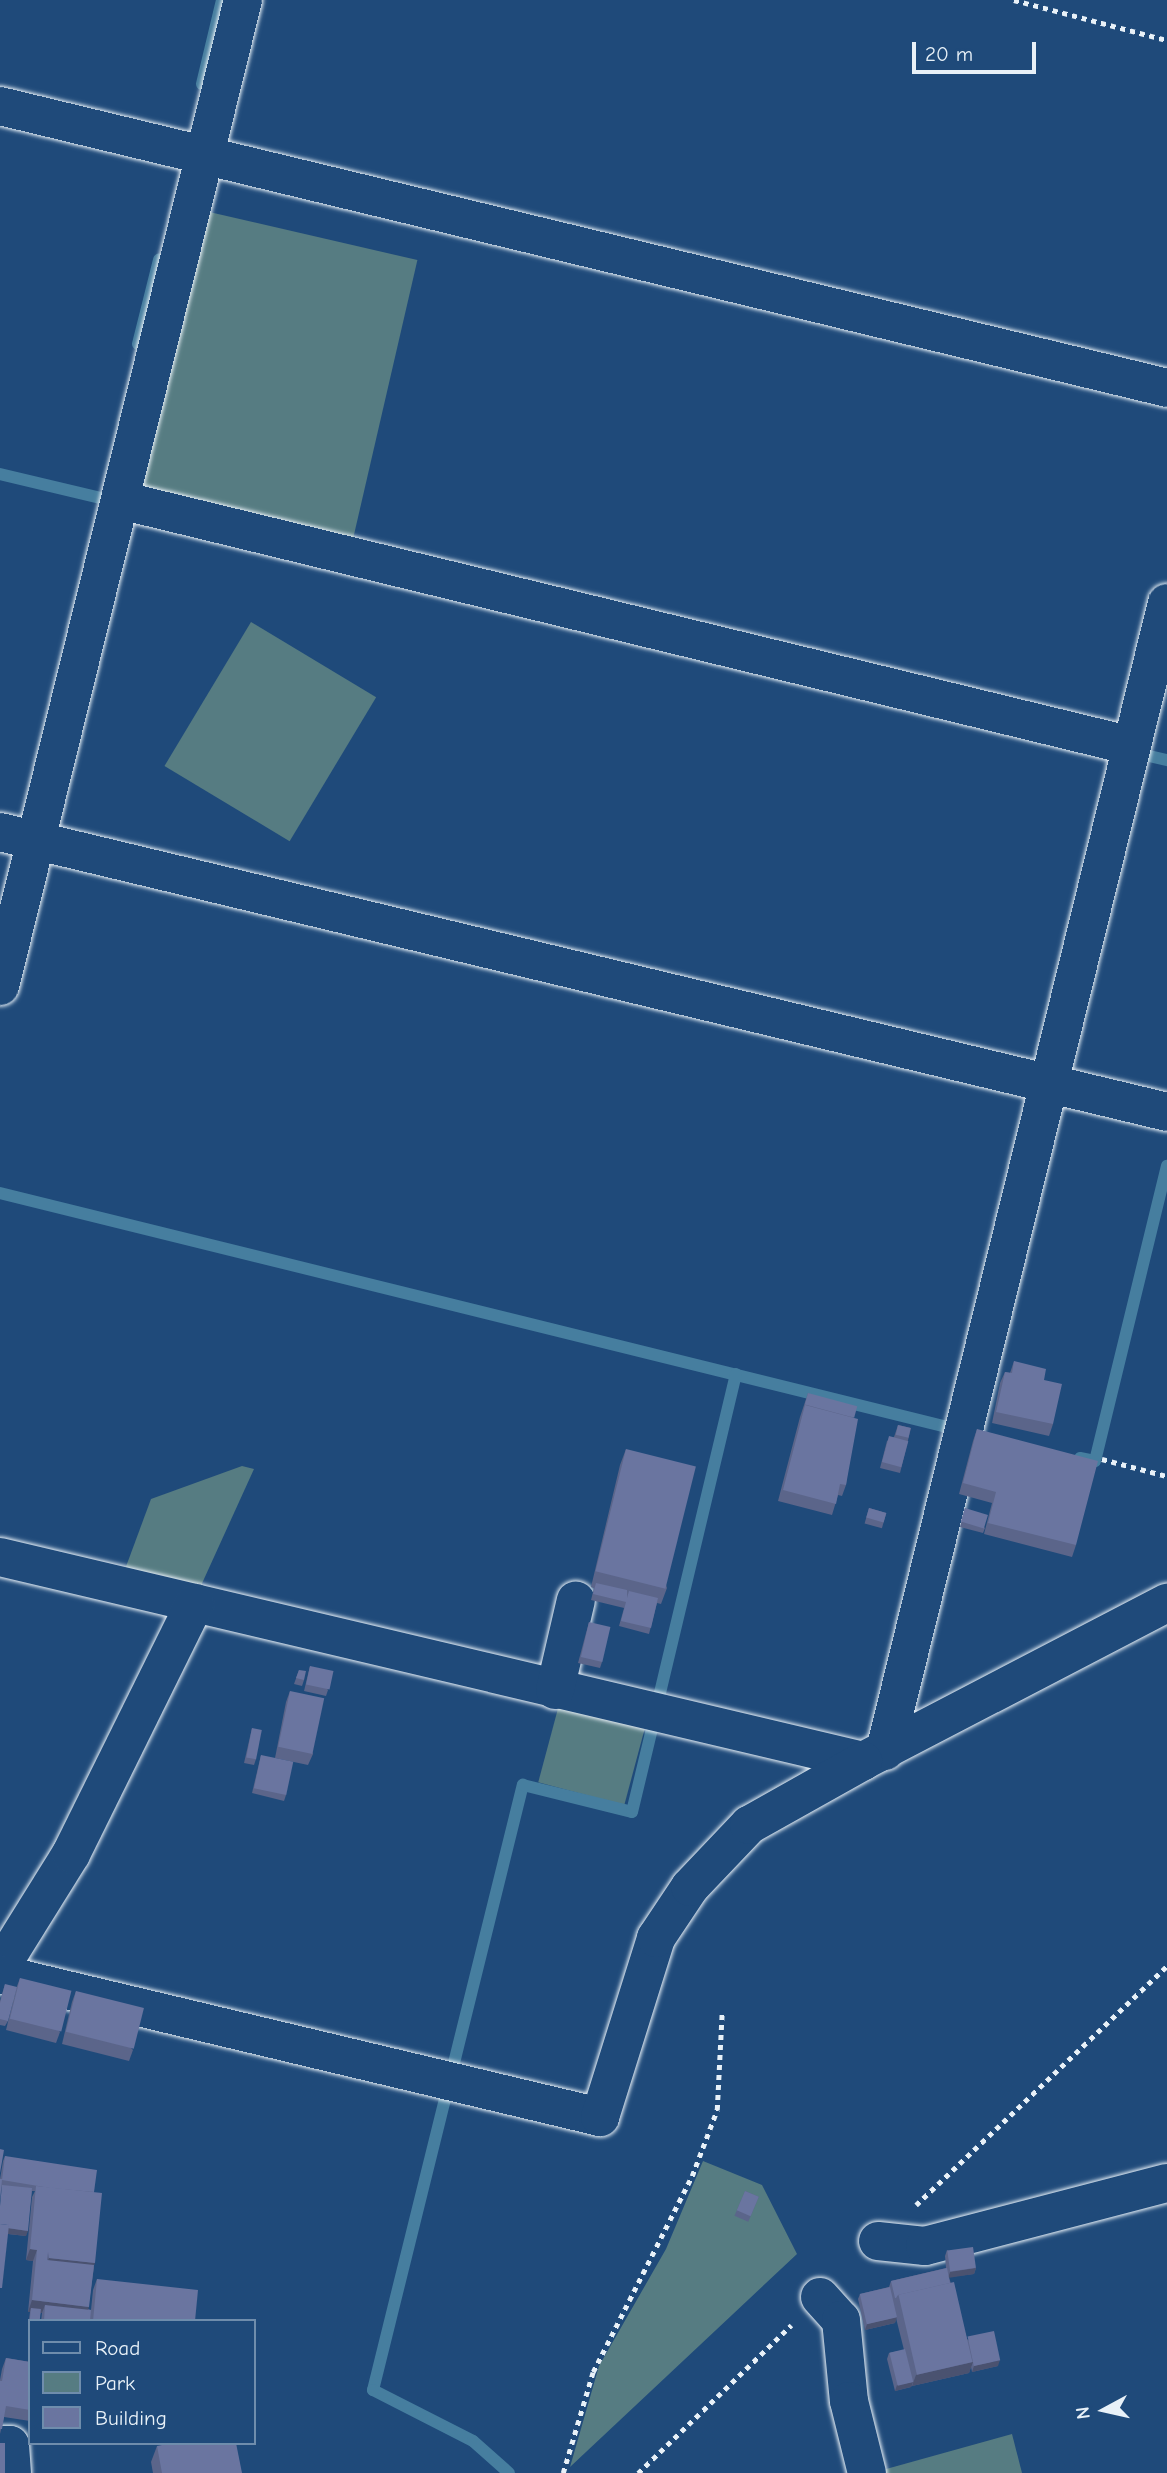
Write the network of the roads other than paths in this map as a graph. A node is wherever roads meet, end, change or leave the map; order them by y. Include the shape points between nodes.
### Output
1 (243, 0) edge
2 (0, 106) edge
3 (205, 155) junction
4 (1167, 387) edge
5 (120, 500) junction
6 (1167, 603) edge
7 (1132, 746) junction
8 (18, 836) edge
9 (0, 986) edge
10 (1049, 1083) junction
11 (1167, 1112) edge
12 (0, 1557) edge
13 (576, 1600) dead end
14 (195, 1603) junction
15 (1167, 1603) edge
16 (555, 1690) junction
17 (874, 1756) junction
18 (0, 1968) edge
19 (0, 1974) edge
20 (1167, 2183) edge
21 (878, 2241) dead end
22 (820, 2297) dead end
23 (0, 2445) edge
24 (12, 2473) edge
25 (867, 2473) edge

1 - 3 street
2 - 3 street
3 - 4 street
3 - 5 street
5 - 7 street
5 - 8 street
6 - 7 street
7 - 10 street
8 - 9 street
8 - 10 street
10 - 11 street
10 - 17 street
12 - 14 street
13 - 16 street
14 - 16 street
14 - 18 street via 71,1854
15 - 17 street
16 - 17 street
17 - 19 street via 749,1825 690,1886 656,1938 600,2117
20 - 21 street via 925,2246
22 - 25 street via 841,2320 849,2401
23 - 24 street via 10,2445

